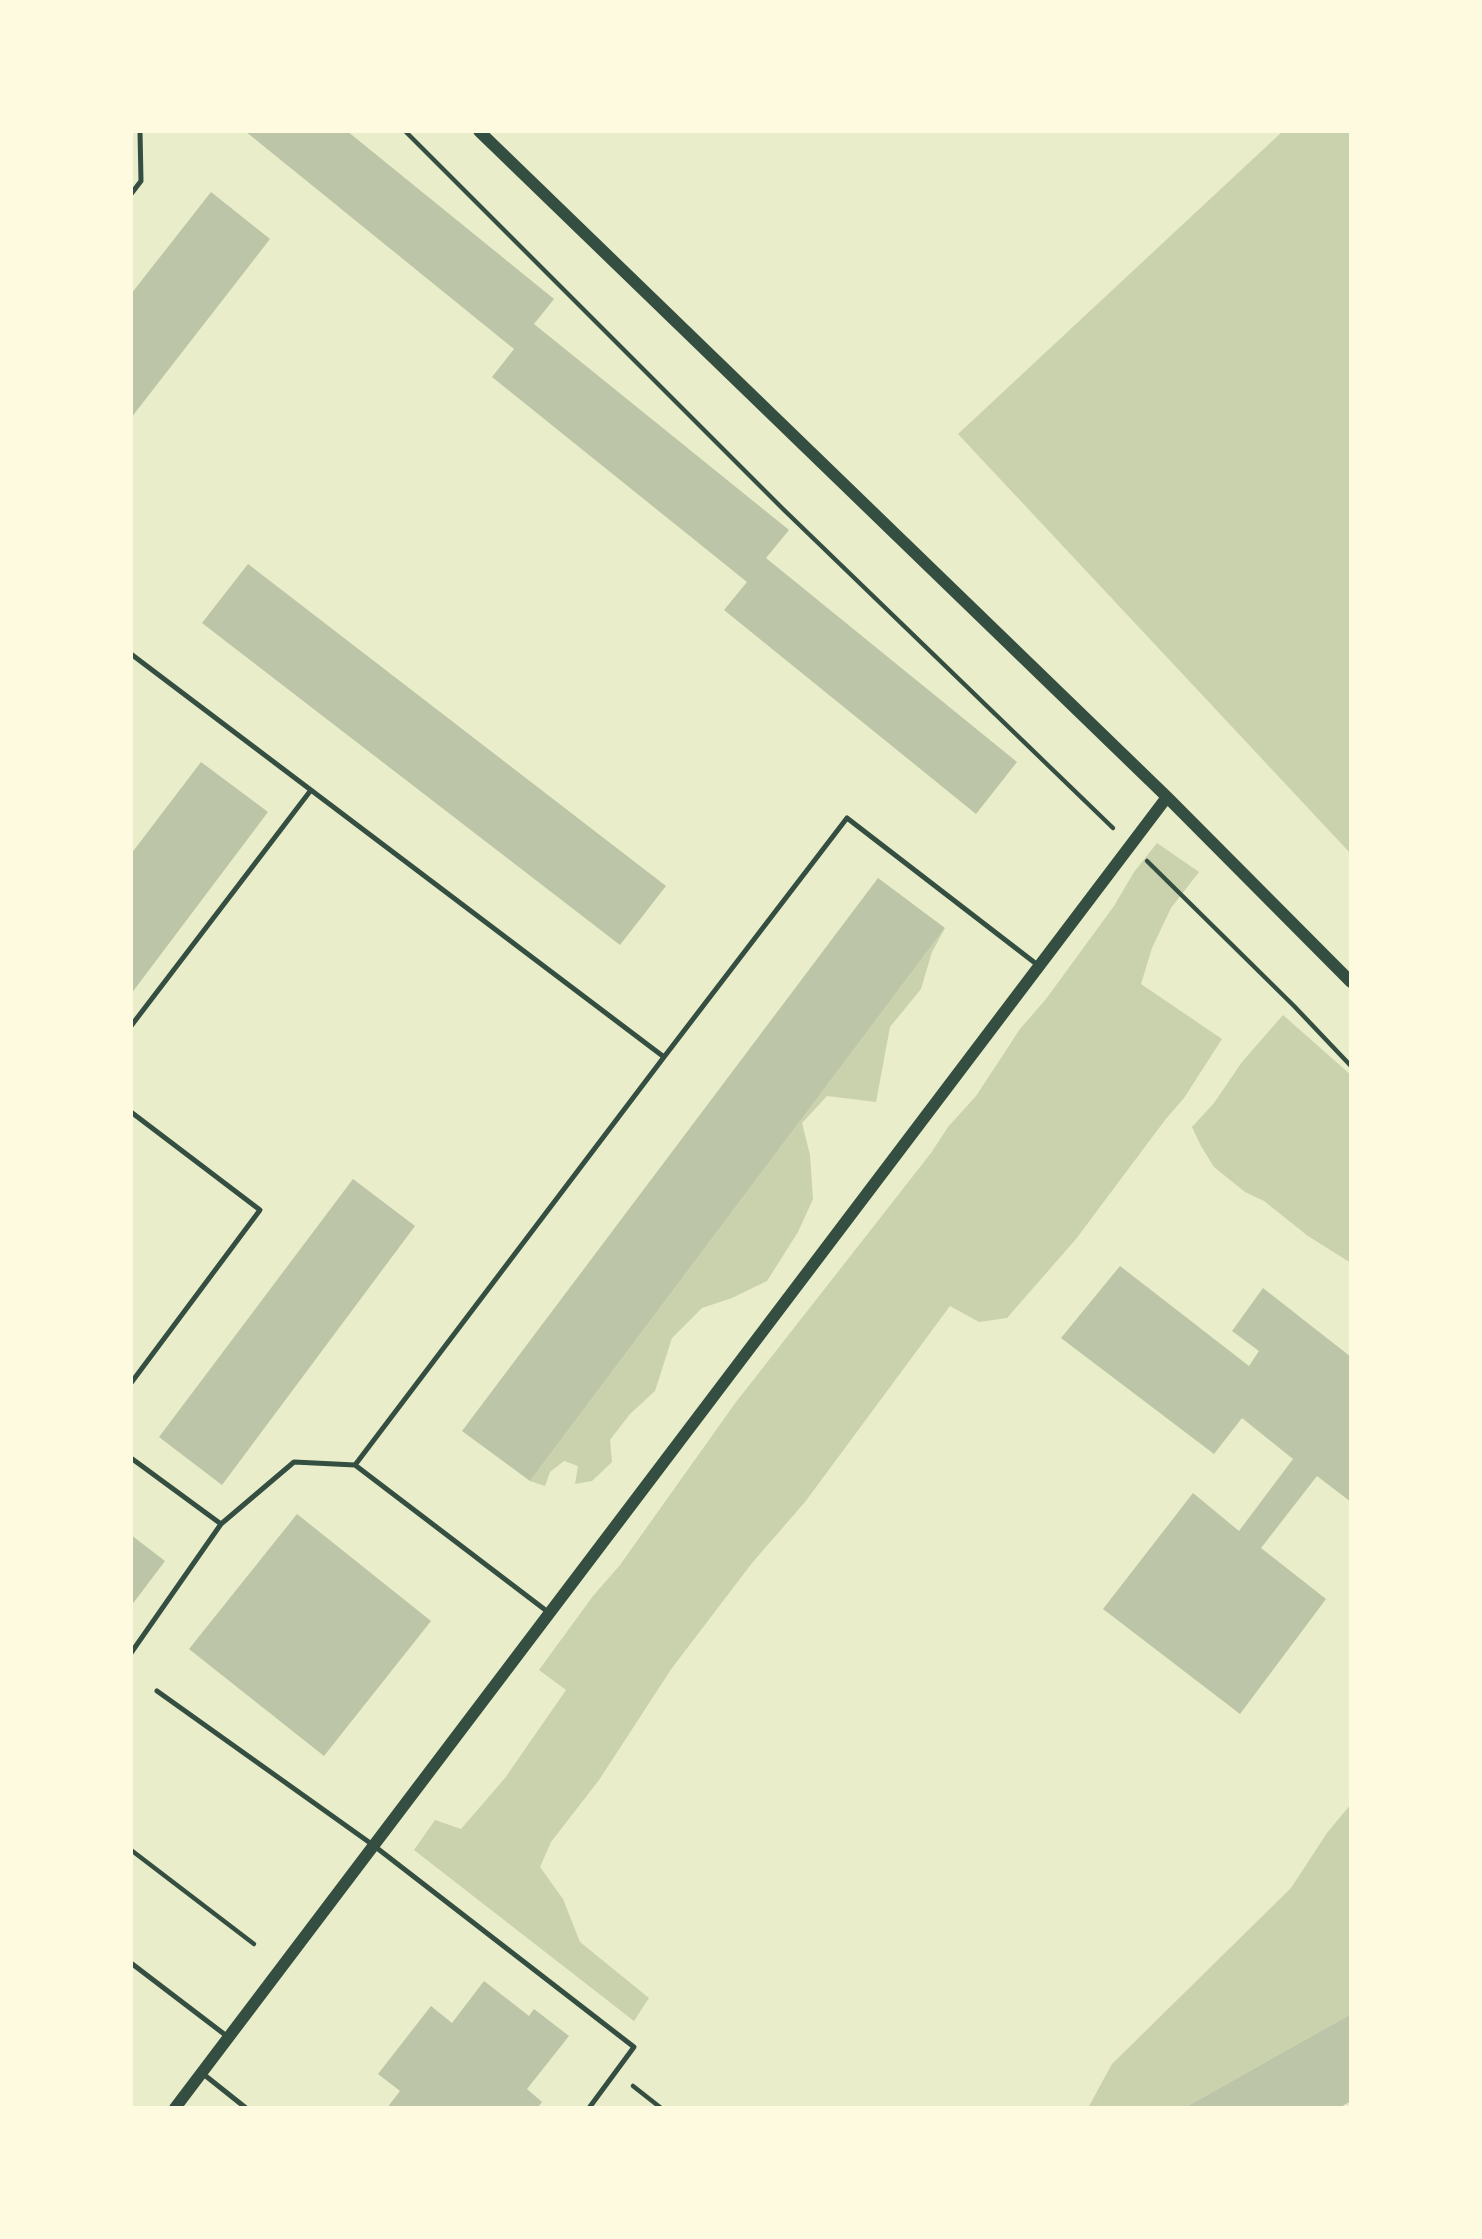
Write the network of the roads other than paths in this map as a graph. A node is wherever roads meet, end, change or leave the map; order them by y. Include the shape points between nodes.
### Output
1 (141, 131) edge
2 (479, 131) edge
3 (131, 194) edge
4 (131, 654) edge
5 (311, 789) junction
6 (1167, 797) junction
7 (1039, 966) junction
8 (1351, 982) edge
9 (131, 1026) edge
10 (664, 1057) junction
11 (131, 1112) edge
12 (131, 1383) edge
13 (131, 1458) edge
14 (355, 1465) junction
15 (221, 1524) junction
16 (548, 1612) junction
17 (131, 1653) edge
18 (157, 1691) dead end
19 (373, 1845) junction
20 (131, 1964) edge
21 (228, 2037) junction
22 (201, 2073) junction
23 (174, 2108) edge
24 (246, 2108) edge
25 (589, 2108) edge

1 - 3 lane via 141,181
2 - 6 street
4 - 5 lane
5 - 9 lane
5 - 10 lane
6 - 7 street
6 - 8 street
7 - 10 lane via 847,818
7 - 16 street
10 - 14 lane
11 - 12 lane via 260,1210
13 - 15 lane
14 - 15 lane via 294,1462
14 - 16 lane
15 - 17 lane
16 - 19 street
18 - 19 lane
19 - 21 street
19 - 25 lane via 634,2048
20 - 21 lane
21 - 22 street
22 - 23 street
22 - 24 lane

